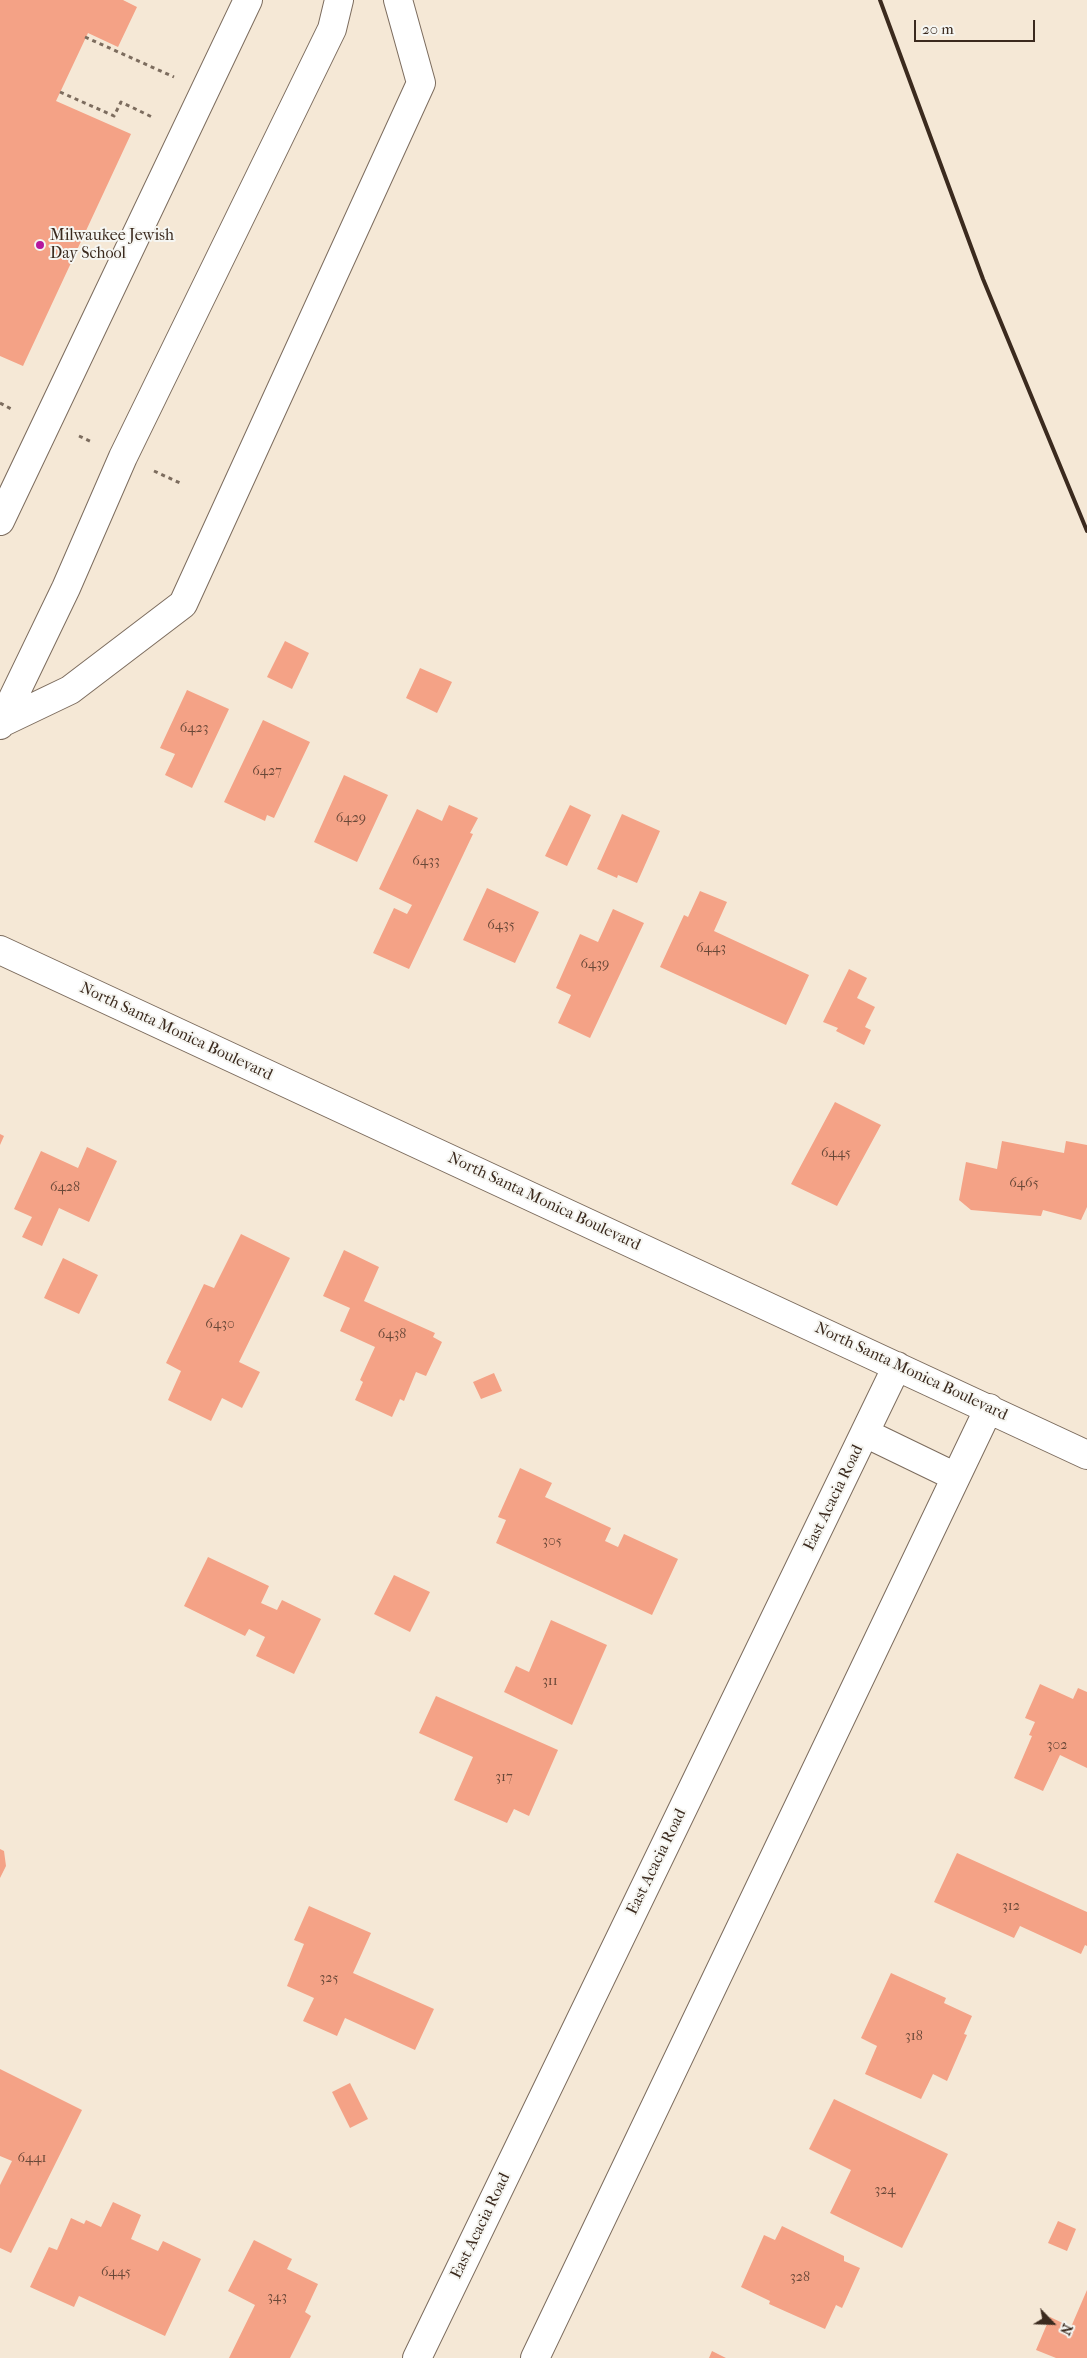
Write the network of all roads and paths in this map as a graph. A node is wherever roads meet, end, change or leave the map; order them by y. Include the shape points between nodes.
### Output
1 (248, 0) edge
2 (339, 0) edge
3 (398, 0) edge
4 (85, 37) dead end
5 (180, 80) dead end
6 (60, 92) dead end
7 (153, 117) dead end
8 (0, 521) edge
9 (0, 723) edge
10 (0, 950) edge
11 (897, 1366) junction
12 (989, 1408) junction
13 (865, 1433) junction
14 (1087, 1456) edge
15 (956, 1477) junction
16 (417, 2358) edge
17 (535, 2358) edge

1 - 8 street
2 - 9 street via 332,29 123,457 66,588
3 - 9 street via 420,83 184,604 70,690
4 - 5 path
6 - 7 path via 114,116 120,102
10 - 11 street, North Santa Monica Boulevard
11 - 12 street, North Santa Monica Boulevard
11 - 13 street, East Acacia Road
12 - 14 street, North Santa Monica Boulevard
12 - 15 street
13 - 15 street
13 - 16 street, East Acacia Road
15 - 17 street

